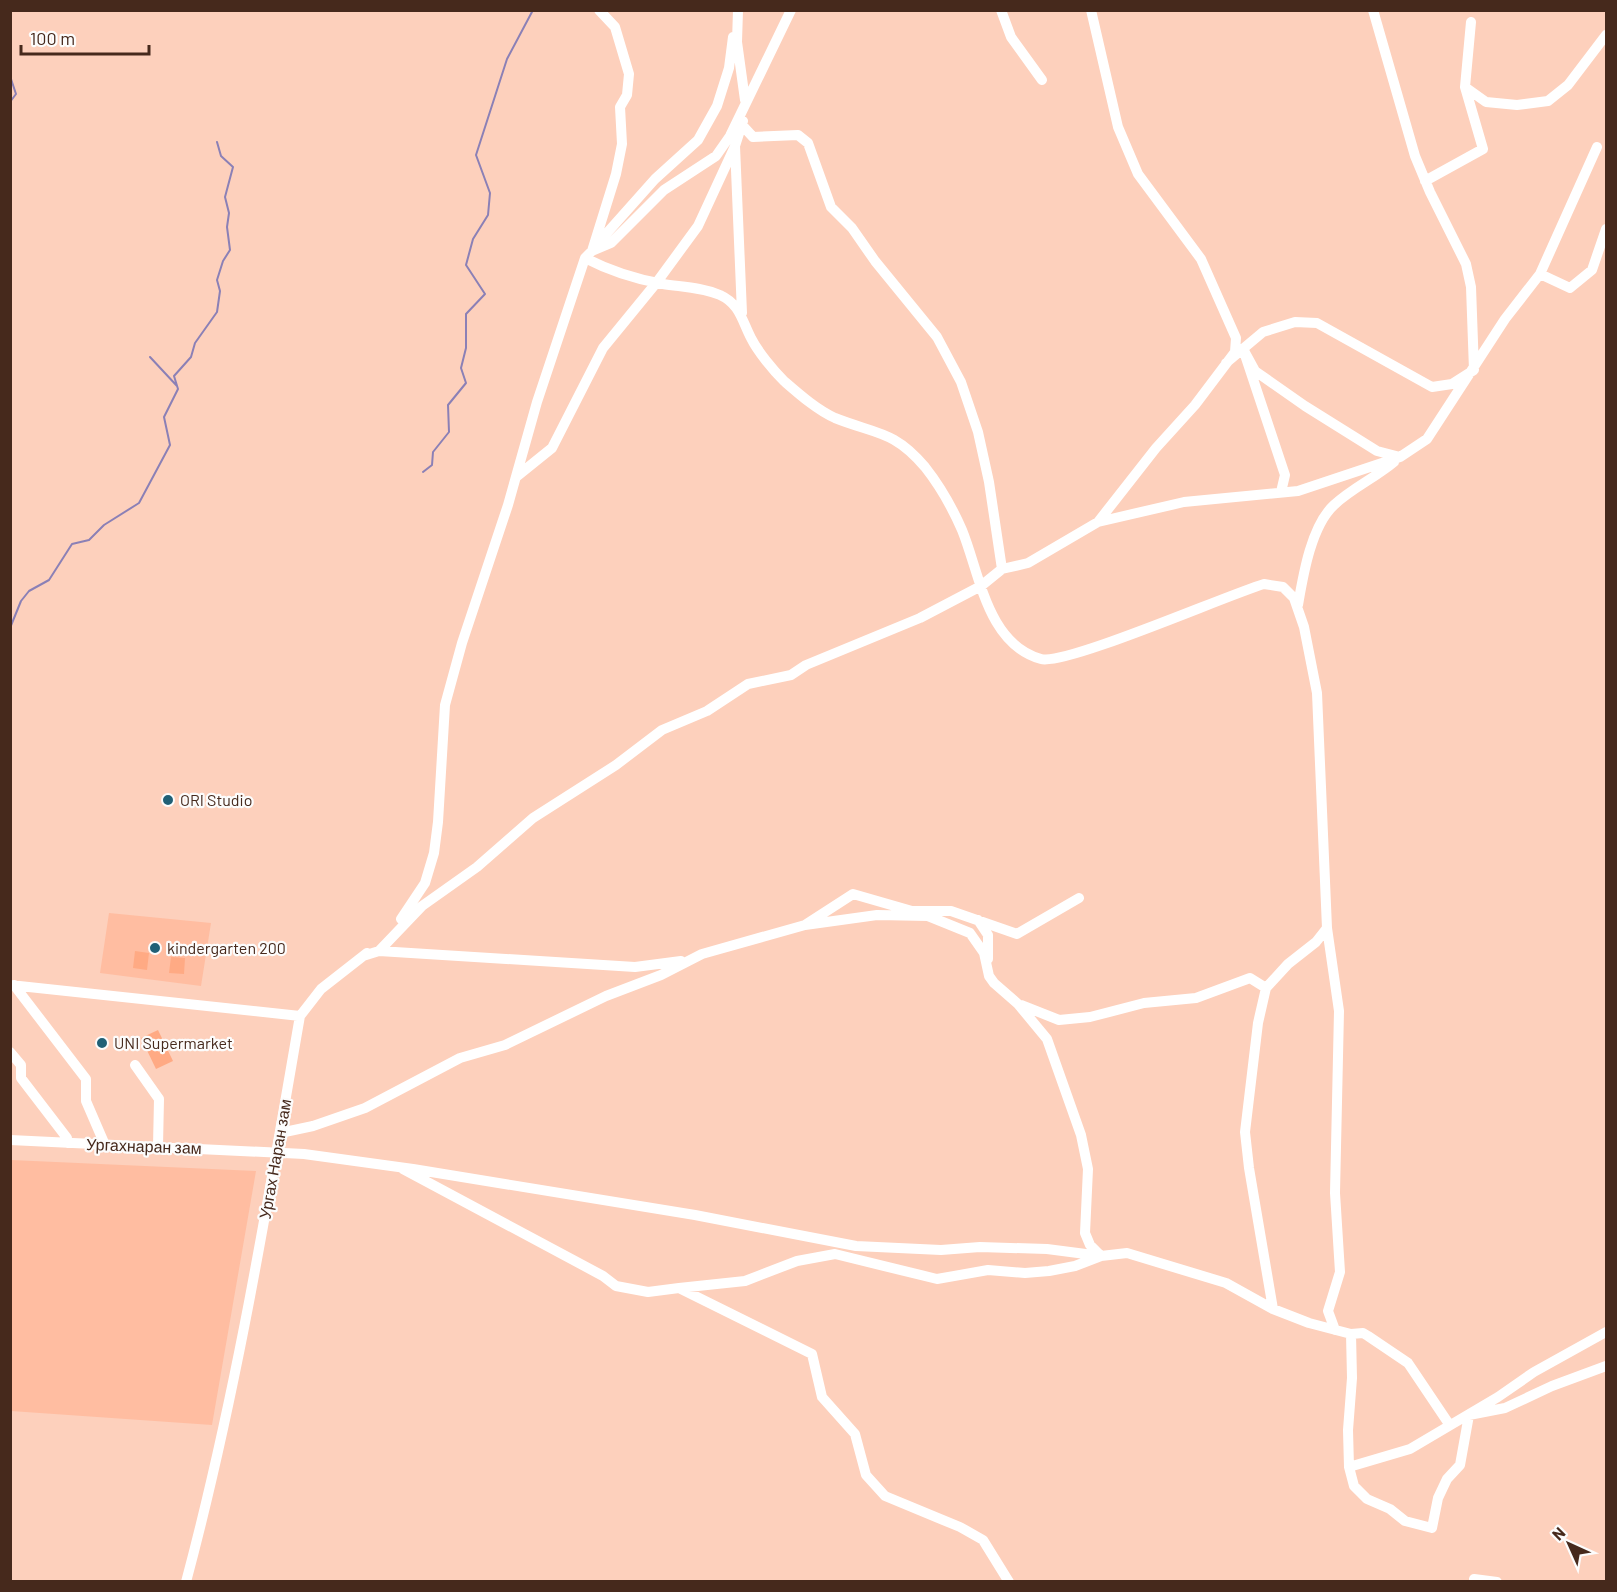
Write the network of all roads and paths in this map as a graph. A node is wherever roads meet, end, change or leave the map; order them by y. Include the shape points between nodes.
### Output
1 (599, 10) edge
2 (791, 10) edge
3 (1001, 10) edge
4 (1091, 10) edge
5 (1373, 10) edge
6 (1471, 22) dead end
7 (1606, 35) edge
8 (1042, 80) dead end
9 (1465, 87) junction
10 (744, 103) junction
11 (741, 125) junction
12 (735, 146) junction
13 (1597, 147) dead end
14 (1425, 181) junction
15 (1606, 229) edge
16 (589, 254) junction
17 (1540, 274) junction
18 (657, 282) junction
19 (742, 313) junction
20 (1243, 349) junction
21 (1226, 363) junction
22 (1474, 370) junction
23 (1400, 457) junction
24 (516, 477) junction
25 (1281, 492) junction
26 (1098, 522) junction
27 (1002, 569) junction
28 (981, 586) junction
29 (1298, 609) junction
30 (1079, 898) dead end
31 (928, 916) junction
32 (978, 920) junction
33 (805, 926) junction
34 (1327, 928) junction
35 (379, 951) junction
36 (363, 957) junction
37 (688, 960) junction
38 (988, 965) junction
39 (12, 985) edge
40 (1266, 988) junction
41 (1018, 1004) junction
42 (300, 1016) junction
43 (10, 1052) edge
44 (135, 1065) dead end
45 (280, 1132) junction
46 (10, 1140) edge
47 (67, 1143) junction
48 (105, 1145) junction
49 (158, 1146) junction
50 (277, 1150) junction
51 (400, 1168) junction
52 (1101, 1256) junction
53 (679, 1288) junction
54 (1273, 1309) junction
55 (1335, 1330) junction
56 (1606, 1332) edge
57 (1351, 1334) junction
58 (1606, 1366) edge
59 (1469, 1415) junction
60 (1449, 1424) junction
61 (1349, 1467) junction
62 (1474, 1579) dead end
63 (186, 1581) edge
64 (1009, 1581) edge
65 (1497, 1581) edge

1 - 16 street via 615,27 629,74 627,95 620,107 622,144 616,174
2 - 10 street
3 - 8 street via 1011,37
4 - 21 street via 1118,127 1138,174 1201,259 1236,338 1235,352
5 - 14 street
6 - 9 street
7 - 9 street via 1569,85 1548,101 1517,105 1486,102
9 - 14 street via 1483,149
10 - 11 street
10 - 16 street via 716,156 664,190 611,243
10 - 16 street via 737,42 738,10 729,68 717,106 698,140 655,179
11 - 12 street
11 - 27 street via 753,137 798,135 808,143 831,207 852,228 937,337 961,382 978,432
12 - 18 street via 698,226
12 - 19 street
13 - 17 street
14 - 22 street via 1466,264 1471,287
15 - 17 street via 1592,270 1570,288
16 - 18 street via 609,270
16 - 24 street via 537,402
17 - 22 street via 1505,319
18 - 19 street via 723,296
18 - 24 street via 603,348 552,448
19 - 28 street via 751,339 783,379 835,418 882,432 906,448 924,467 948,499
20 - 21 street
20 - 22 street via 1263,332 1295,322 1317,323 1432,387 1452,384
20 - 23 street via 1255,371 1305,406 1377,451
20 - 25 street via 1285,475
21 - 26 street
22 - 23 street via 1427,439
23 - 25 street via 1298,491
23 - 29 street via 1333,506 1324,517 1311,548
24 - 36 street via 445,705 438,822 425,883 407,913
25 - 26 street via 1184,502
26 - 27 street via 1028,563
27 - 28 street
28 - 29 street via 1002,630 1023,653 1044,661 1165,622 1264,584 1283,587
28 - 35 street via 920,618 806,665 791,675 748,684 707,711 662,730 509,836 477,867 422,906
29 - 34 street via 1317,693
30 - 32 street via 1017,934
31 - 32 street
31 - 33 street via 877,915
31 - 38 street via 970,933
32 - 33 street via 951,911 912,910 853,894
32 - 38 street via 988,935
33 - 37 street
34 - 40 street
34 - 55 street via 1339,1011 1335,1193 1340,1272 1328,1311
35 - 36 street
35 - 37 street via 635,967
36 - 42 street via 321,989
37 - 45 street via 505,1045 460,1058 365,1108 313,1126
38 - 41 street via 994,983
39 - 42 street
39 - 48 street via 86,1079 86,1101
40 - 41 street via 1250,978 1196,998 1144,1003 1090,1017 1059,1020
40 - 54 street via 1245,1132
41 - 52 street via 1047,1039 1081,1135 1089,1169 1086,1233 1090,1245
42 - 45 street, Ургах Наран зам
43 - 47 street via 21,1065 21,1078
44 - 49 street via 159,1099
45 - 50 street, Ургах Наран зам
46 - 47 street, Ургахнаран зам
47 - 48 street, Ургахнаран зам
48 - 49 street, Ургахнаран зам
49 - 50 street, Ургахнаран зам
50 - 51 street, Ургахнаран зам
50 - 63 street, Ургах Наран зам via 213,1483
51 - 52 street, Ургахнаран зам via 695,1215 856,1246 941,1250 980,1246
51 - 53 street via 616,1286 648,1292
52 - 53 street via 1049,1271 988,1270 937,1279 835,1254 797,1261 745,1281
52 - 54 street via 1128,1253 1188,1269 1226,1283
53 - 64 street via 812,1354 822,1397 855,1434 866,1475 885,1496 983,1540
54 - 55 street
55 - 57 street
56 - 59 street via 1534,1372
57 - 60 street via 1368,1336 1408,1363
57 - 61 street
58 - 59 street via 1505,1408
59 - 60 street
59 - 61 street via 1460,1465 1447,1479 1438,1498 1432,1527 1405,1521 1367,1498 1354,1486
60 - 61 street via 1410,1449
62 - 65 street

